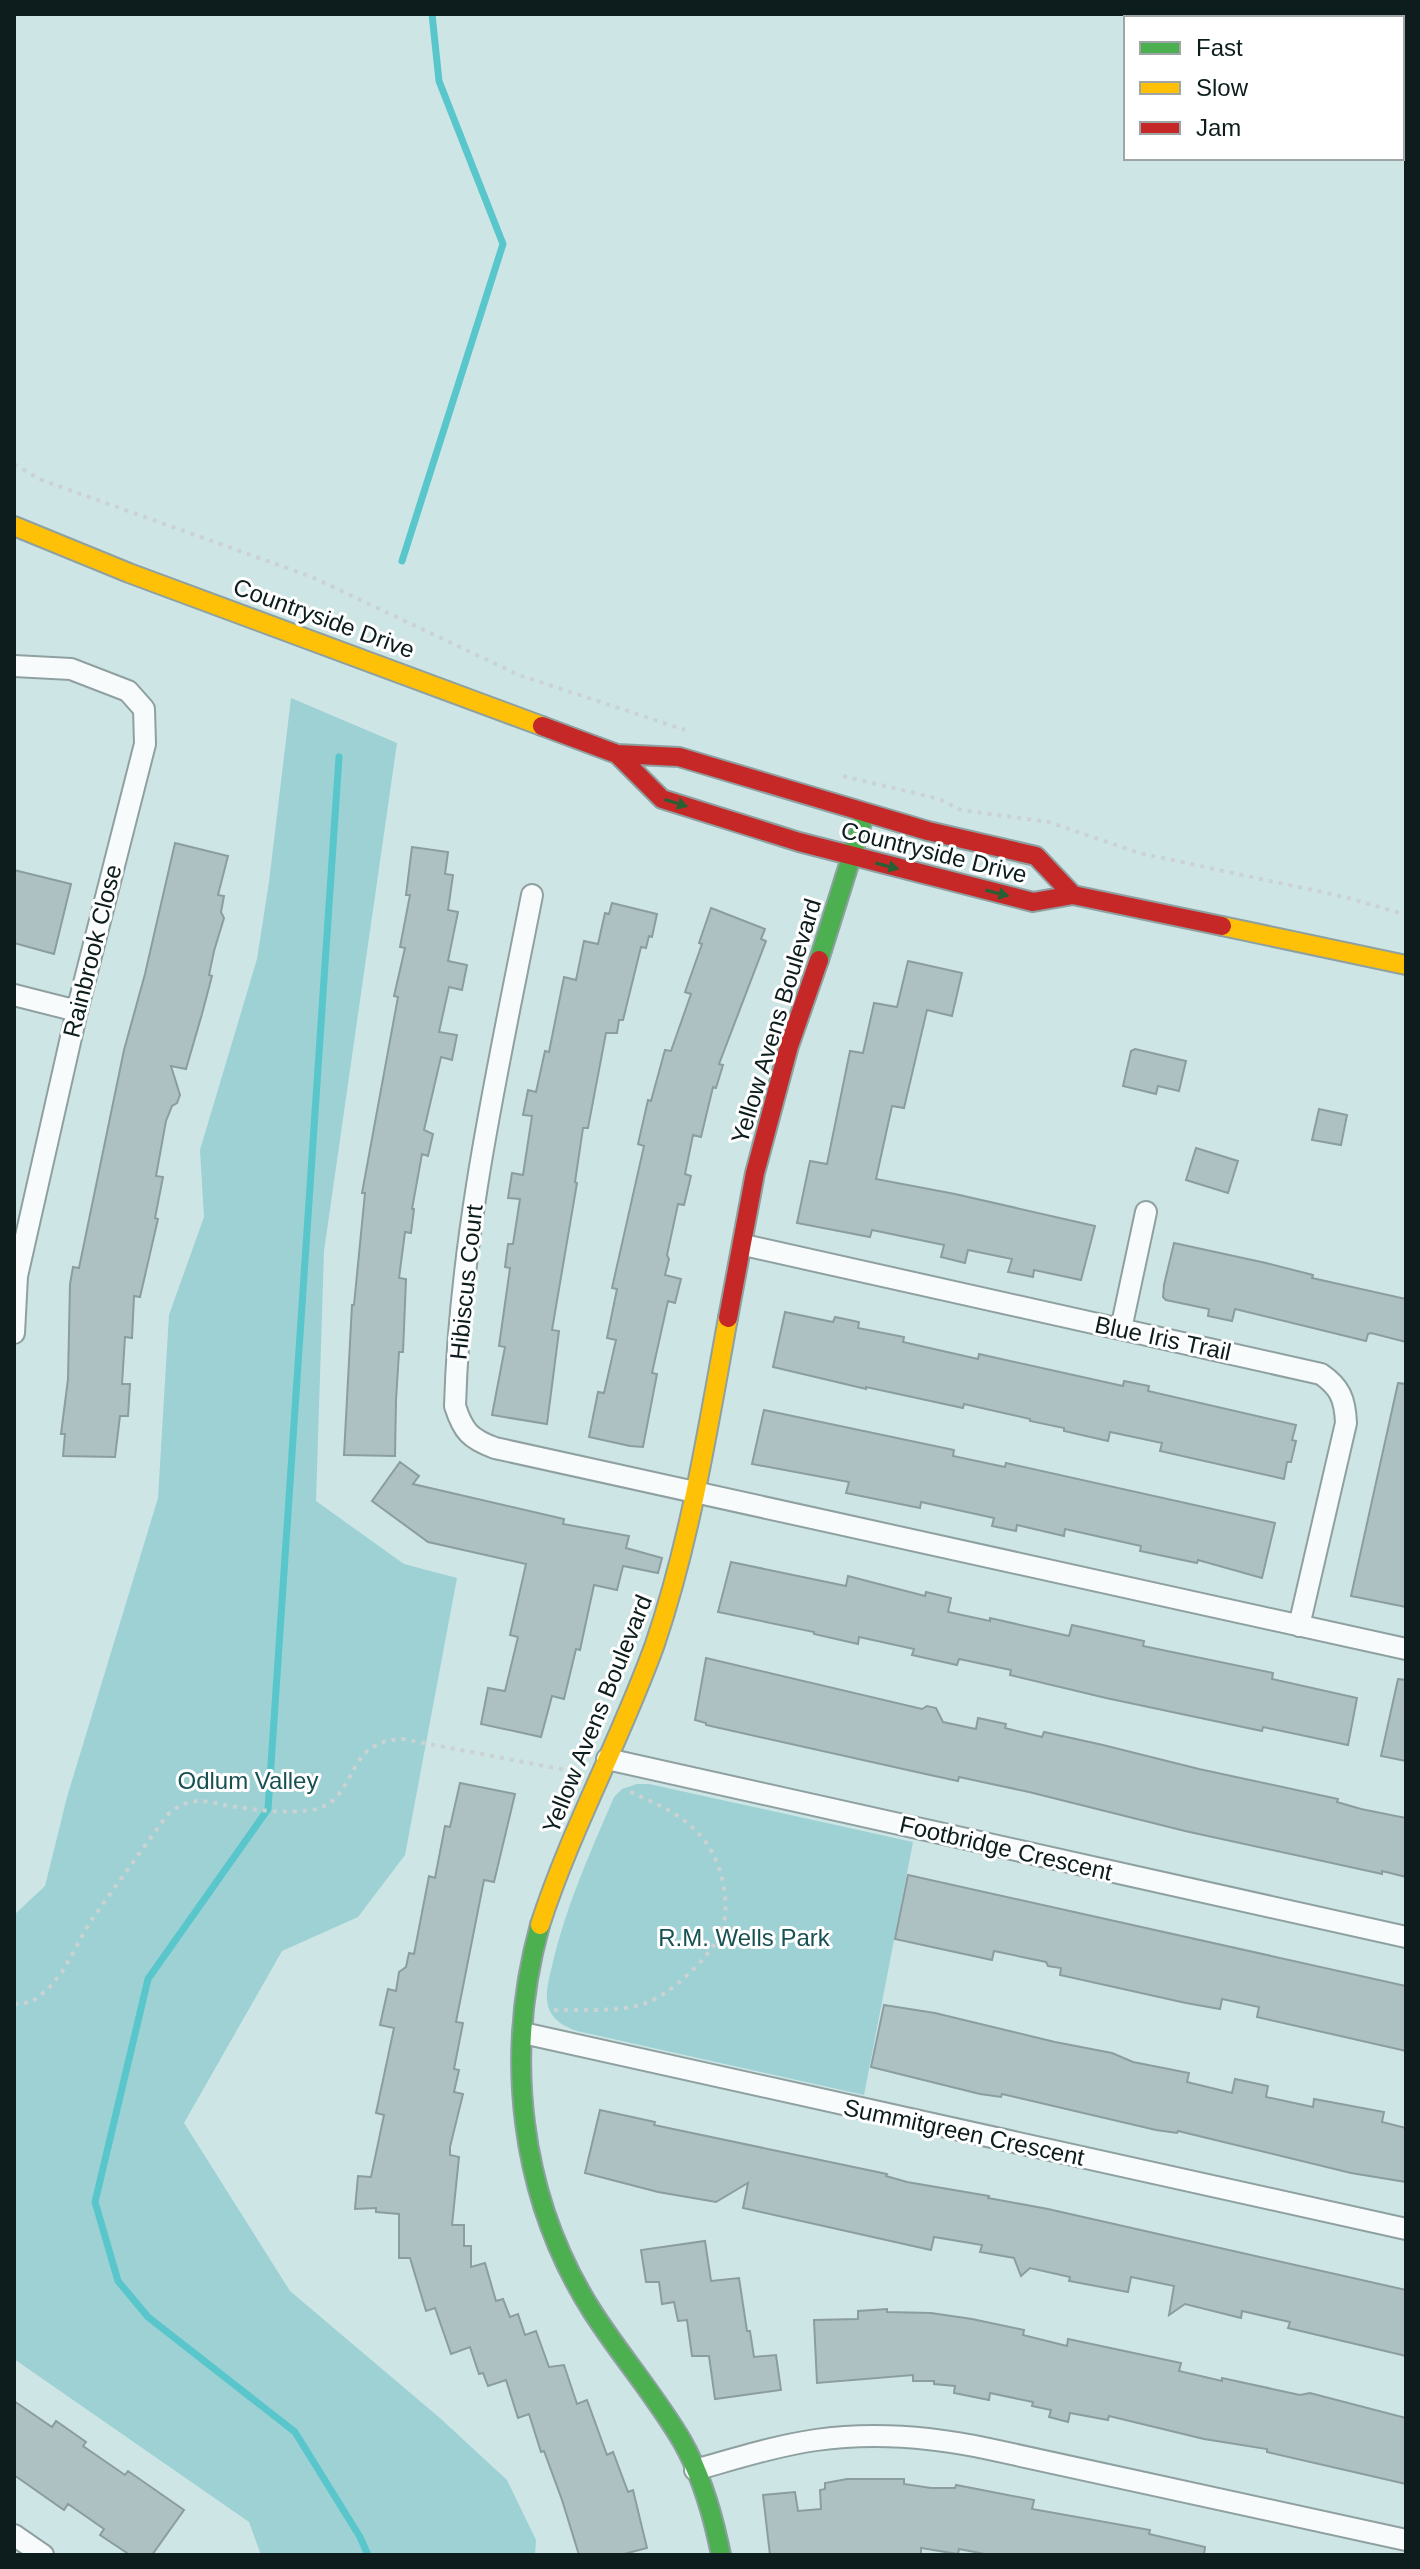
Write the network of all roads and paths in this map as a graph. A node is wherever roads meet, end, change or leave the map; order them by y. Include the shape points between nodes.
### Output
1 (14, 464) edge
2 (14, 526) edge
3 (14, 666) edge
4 (686, 730) dead end
5 (617, 754) junction
6 (839, 775) dead end
7 (865, 813) junction
8 (852, 856) junction
9 (532, 895) dead end
10 (1073, 895) junction
11 (1406, 915) edge
12 (1406, 965) edge
13 (14, 995) edge
14 (77, 1011) junction
15 (1146, 1212) dead end
16 (744, 1245) junction
17 (16, 1276) edge
18 (1121, 1329) junction
19 (14, 1333) edge
20 (696, 1492) junction
21 (1299, 1626) junction
22 (1406, 1649) edge
23 (607, 1759) junction
24 (571, 1771) dead end
25 (626, 1790) dead end
26 (1406, 1937) edge
27 (14, 2004) edge
28 (554, 2010) dead end
29 (523, 2033) junction
30 (1406, 2229) edge
31 (695, 2470) junction
32 (14, 2535) edge
33 (1406, 2540) edge
34 (43, 2555) edge
35 (721, 2555) edge

1 - 4 path via 39,479 312,577 519,675
2 - 5 main road, Countryside Drive
3 - 14 street, Rainbrook Close via 71,669 128,691 144,709 145,744
5 - 7 main road, Countryside Drive via 679,757
5 -> 8 main road, Countryside Drive via 662,799
6 - 11 path via 939,799 961,810 1049,822 1139,853
7 - 8 main road, Yellow Avens Boulevard
7 - 10 main road, Countryside Drive via 1036,856
8 -> 10 main road, Countryside Drive via 1033,902
8 - 16 main road, Yellow Avens Boulevard via 789,1046 755,1173
9 - 20 street, Hibiscus Court via 465,1262 455,1406 461,1425 477,1441 495,1448
10 - 12 main road, Countryside Drive
13 - 14 street
14 - 17 street, Rainbrook Close
15 - 18 street
16 - 18 street, Blue Iris Trail
16 - 20 main road, Yellow Avens Boulevard
17 - 19 street, Rainbrook Close
18 - 21 street, Blue Iris Trail via 1321,1374 1337,1385 1346,1423
20 - 21 street
20 - 23 main road, Yellow Avens Boulevard via 667,1607
21 - 22 street
23 - 26 street, Footbridge Crescent
23 - 29 main road, Yellow Avens Boulevard via 542,1919
24 - 27 path via 390,1740 367,1750 334,1800 311,1810 190,1802 167,1815 49,1988 32,2002
25 - 28 path via 676,1814 701,1835 718,1865 725,1917 721,1932 704,1957 659,1998 619,2008
29 - 30 street, Summitgreen Crescent
29 - 31 main road, Yellow Avens Boulevard via 530,2147 558,2251 590,2309 683,2443
31 - 33 street via 814,2440 930,2439
31 - 35 main road, Yellow Avens Boulevard
32 - 34 street

